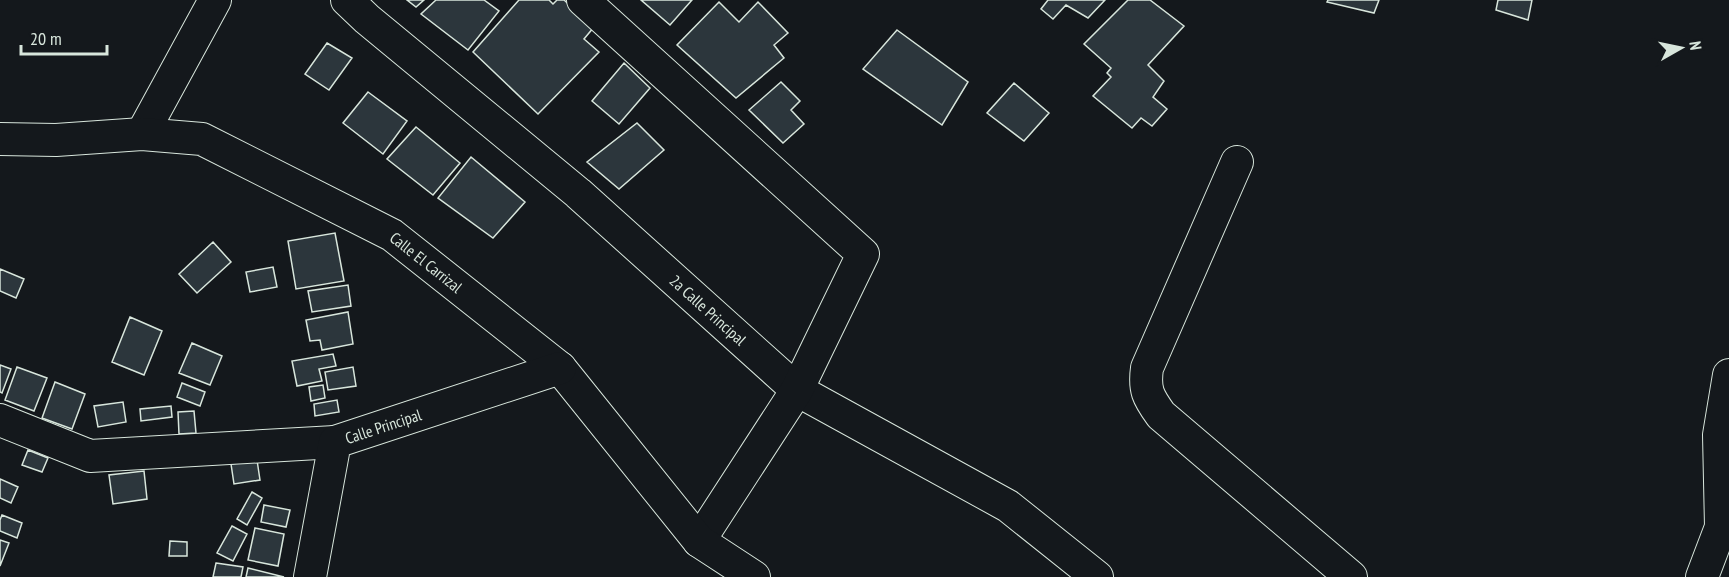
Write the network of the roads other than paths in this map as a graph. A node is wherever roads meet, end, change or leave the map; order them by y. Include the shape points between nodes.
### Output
1 (215, 0) edge
2 (347, 0) edge
3 (583, 0) edge
4 (142, 134) junction
5 (0, 138) edge
6 (1237, 162) dead end
7 (560, 368) junction
8 (1729, 375) edge
9 (796, 390) junction
10 (0, 420) edge
11 (335, 442) junction
12 (714, 558) edge
13 (310, 577) edge
14 (754, 577) edge
15 (1097, 577) edge
16 (1351, 577) edge
17 (1702, 577) edge

1 - 4 street
2 - 9 street, 2a Calle Principal via 578,193
3 - 9 street via 863,254
4 - 5 street, Calle El Carrizal via 56,140
4 - 7 street, Calle El Carrizal via 202,139 392,235
6 - 16 street via 1147,368 1145,383 1150,400 1161,415
7 - 11 street, Calle Principal
7 - 12 street, Calle El Carrizal
8 - 17 street via 1719,435 1721,527
9 - 12 street
9 - 15 street, 2a Calle Principal via 1008,506
10 - 11 street via 90,456
11 - 13 street, Calle Principal
12 - 14 street, Calle El Carrizal

